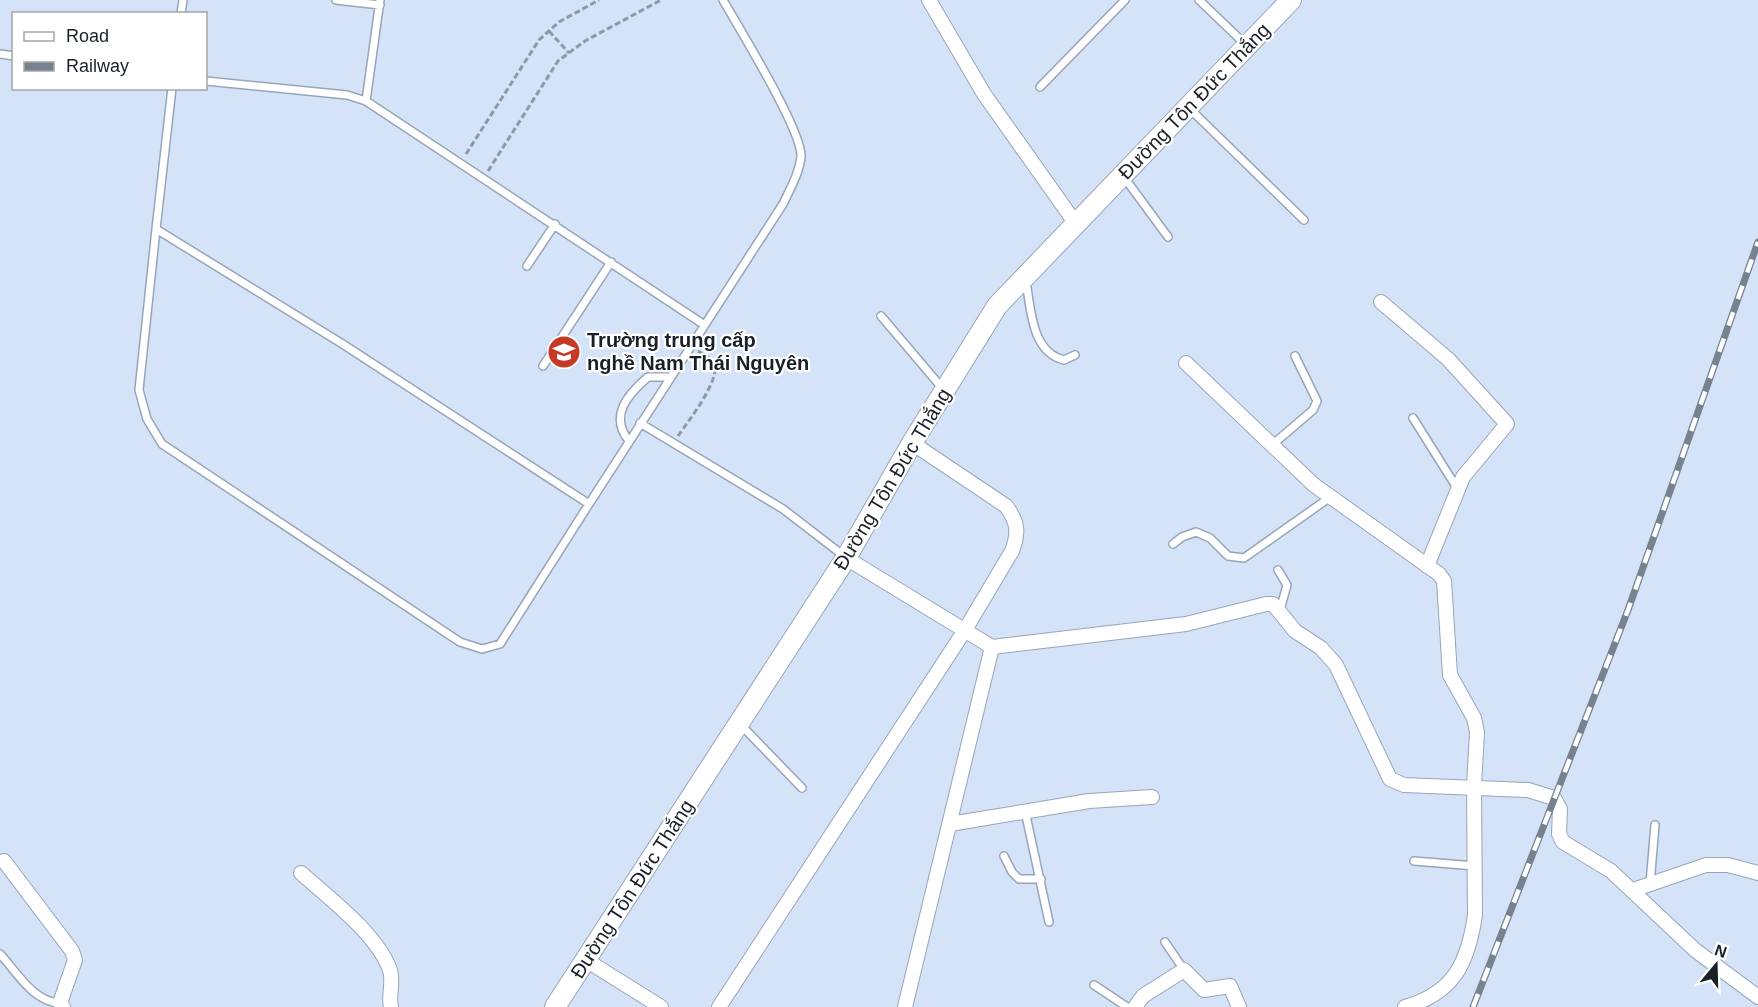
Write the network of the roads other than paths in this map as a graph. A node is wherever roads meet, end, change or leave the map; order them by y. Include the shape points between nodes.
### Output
1 (336, 0) edge
2 (723, 0) edge
3 (930, 0) edge
4 (1125, 0) edge
5 (1199, 0) edge
6 (1292, 0) edge
7 (380, 3) edge
8 (1247, 46) junction
9 (207, 81) edge
10 (1040, 87) dead end
11 (172, 90) edge
12 (366, 102) junction
13 (1188, 108) junction
14 (1123, 175) junction
15 (1304, 220) dead end
16 (555, 224) junction
17 (1076, 224) junction
18 (156, 229) junction
19 (1168, 237) dead end
20 (611, 262) junction
21 (527, 266) dead end
22 (1026, 276) junction
23 (1381, 302) dead end
24 (881, 316) dead end
25 (703, 324) junction
26 (1075, 355) dead end
27 (1295, 356) dead end
28 (1186, 363) dead end
29 (543, 366) dead end
30 (669, 377) junction
31 (944, 390) junction
32 (1413, 418) dead end
33 (640, 423) junction
34 (629, 441) junction
35 (912, 443) junction
36 (1272, 445) junction
37 (1457, 488) junction
38 (1329, 498) junction
39 (589, 504) junction
40 (1173, 544) dead end
41 (846, 558) junction
42 (1427, 566) junction
43 (1278, 570) dead end
44 (1280, 610) junction
45 (965, 630) junction
46 (993, 647) junction
47 (739, 724) junction
48 (1474, 786) junction
49 (802, 788) dead end
50 (1152, 797) dead end
51 (1025, 811) junction
52 (950, 824) junction
53 (1655, 825) dead end
54 (1004, 856) dead end
55 (4, 861) dead end
56 (1414, 861) dead end
57 (1475, 866) junction
58 (301, 873) dead end
59 (1758, 873) edge
60 (1041, 879) junction
61 (1650, 884) junction
62 (1633, 890) junction
63 (1049, 922) dead end
64 (1165, 942) dead end
65 (0, 954) edge
66 (586, 960) junction
67 (1184, 970) junction
68 (1094, 985) dead end
69 (1758, 997) edge
70 (61, 1005) edge
71 (392, 1007) edge
72 (555, 1007) edge
73 (661, 1007) edge
74 (719, 1007) edge
75 (905, 1007) edge
76 (1127, 1007) edge
77 (1135, 1007) edge
78 (1239, 1007) edge
79 (1406, 1007) edge

1 - 7 lane
2 - 25 lane via 795,128 801,155 797,176 783,204
3 - 17 street via 984,93
4 - 10 lane
5 - 8 lane
6 - 8 main road, Đường Tôn Đức Thắng
7 - 12 lane
8 - 13 main road, Đường Tôn Đức Thắng
9 - 12 lane via 347,96
11 - 18 lane
12 - 16 lane
13 - 14 main road, Đường Tôn Đức Thắng
13 - 15 lane
14 - 17 main road, Đường Tôn Đức Thắng
14 - 19 lane
16 - 20 lane
16 - 21 lane
17 - 22 main road, Đường Tôn Đức Thắng
18 - 39 lane via 265,294
18 - 39 lane via 140,390 147,419 162,444 460,642 482,650 500,644
20 - 25 lane
20 - 29 lane
22 - 26 lane via 1033,328 1042,343 1055,357 1069,359
22 - 31 main road, Đường Tôn Đức Thắng via 997,306
23 - 37 street via 1448,359 1507,424
24 - 31 lane
25 - 30 lane
27 - 36 lane via 1317,401 1313,410
28 - 36 street
30 - 33 lane
30 - 34 lane via 648,377 630,395 619,423
31 - 35 main road, Đường Tôn Đức Thắng
32 - 37 lane
33 - 34 lane
33 - 41 lane via 783,509
34 - 39 lane
35 - 41 main road, Đường Tôn Đức Thắng
35 - 45 street via 1015,517 1012,551
36 - 38 street
37 - 42 street
38 - 40 lane via 1244,558 1228,556 1210,538 1196,532
38 - 42 street
41 - 45 street
41 - 47 main road, Đường Tôn Đức Thắng
42 - 48 street via 1439,574 1446,588 1450,675 1474,718 1477,732
43 - 44 lane via 1287,585
44 - 46 street via 1274,604 1266,604 1186,624
44 - 48 street via 1292,628 1321,648 1336,665 1390,779 1404,785
45 - 46 street
45 - 74 street
46 - 52 street
47 - 49 lane
47 - 66 main road, Đường Tôn Đức Thắng
48 - 57 street
48 - 62 street via 1528,790 1554,798 1560,809 1559,834 1563,842 1611,871
50 - 51 street
51 - 52 street
51 - 60 lane
52 - 75 street
53 - 61 lane
54 - 60 lane via 1019,879
55 - 70 street via 72,951 75,960
56 - 57 lane
57 - 79 street via 1473,931 1460,968 1439,993
58 - 71 street via 353,918 382,957 390,970
59 - 61 street via 1717,863
60 - 63 lane
61 - 62 street
62 - 69 street via 1695,950
64 - 67 lane
65 - 70 lane via 36,994
66 - 72 main road, Đường Tôn Đức Thắng
66 - 73 street
67 - 77 street via 1143,996
67 - 78 street via 1204,990 1230,986
68 - 76 lane

